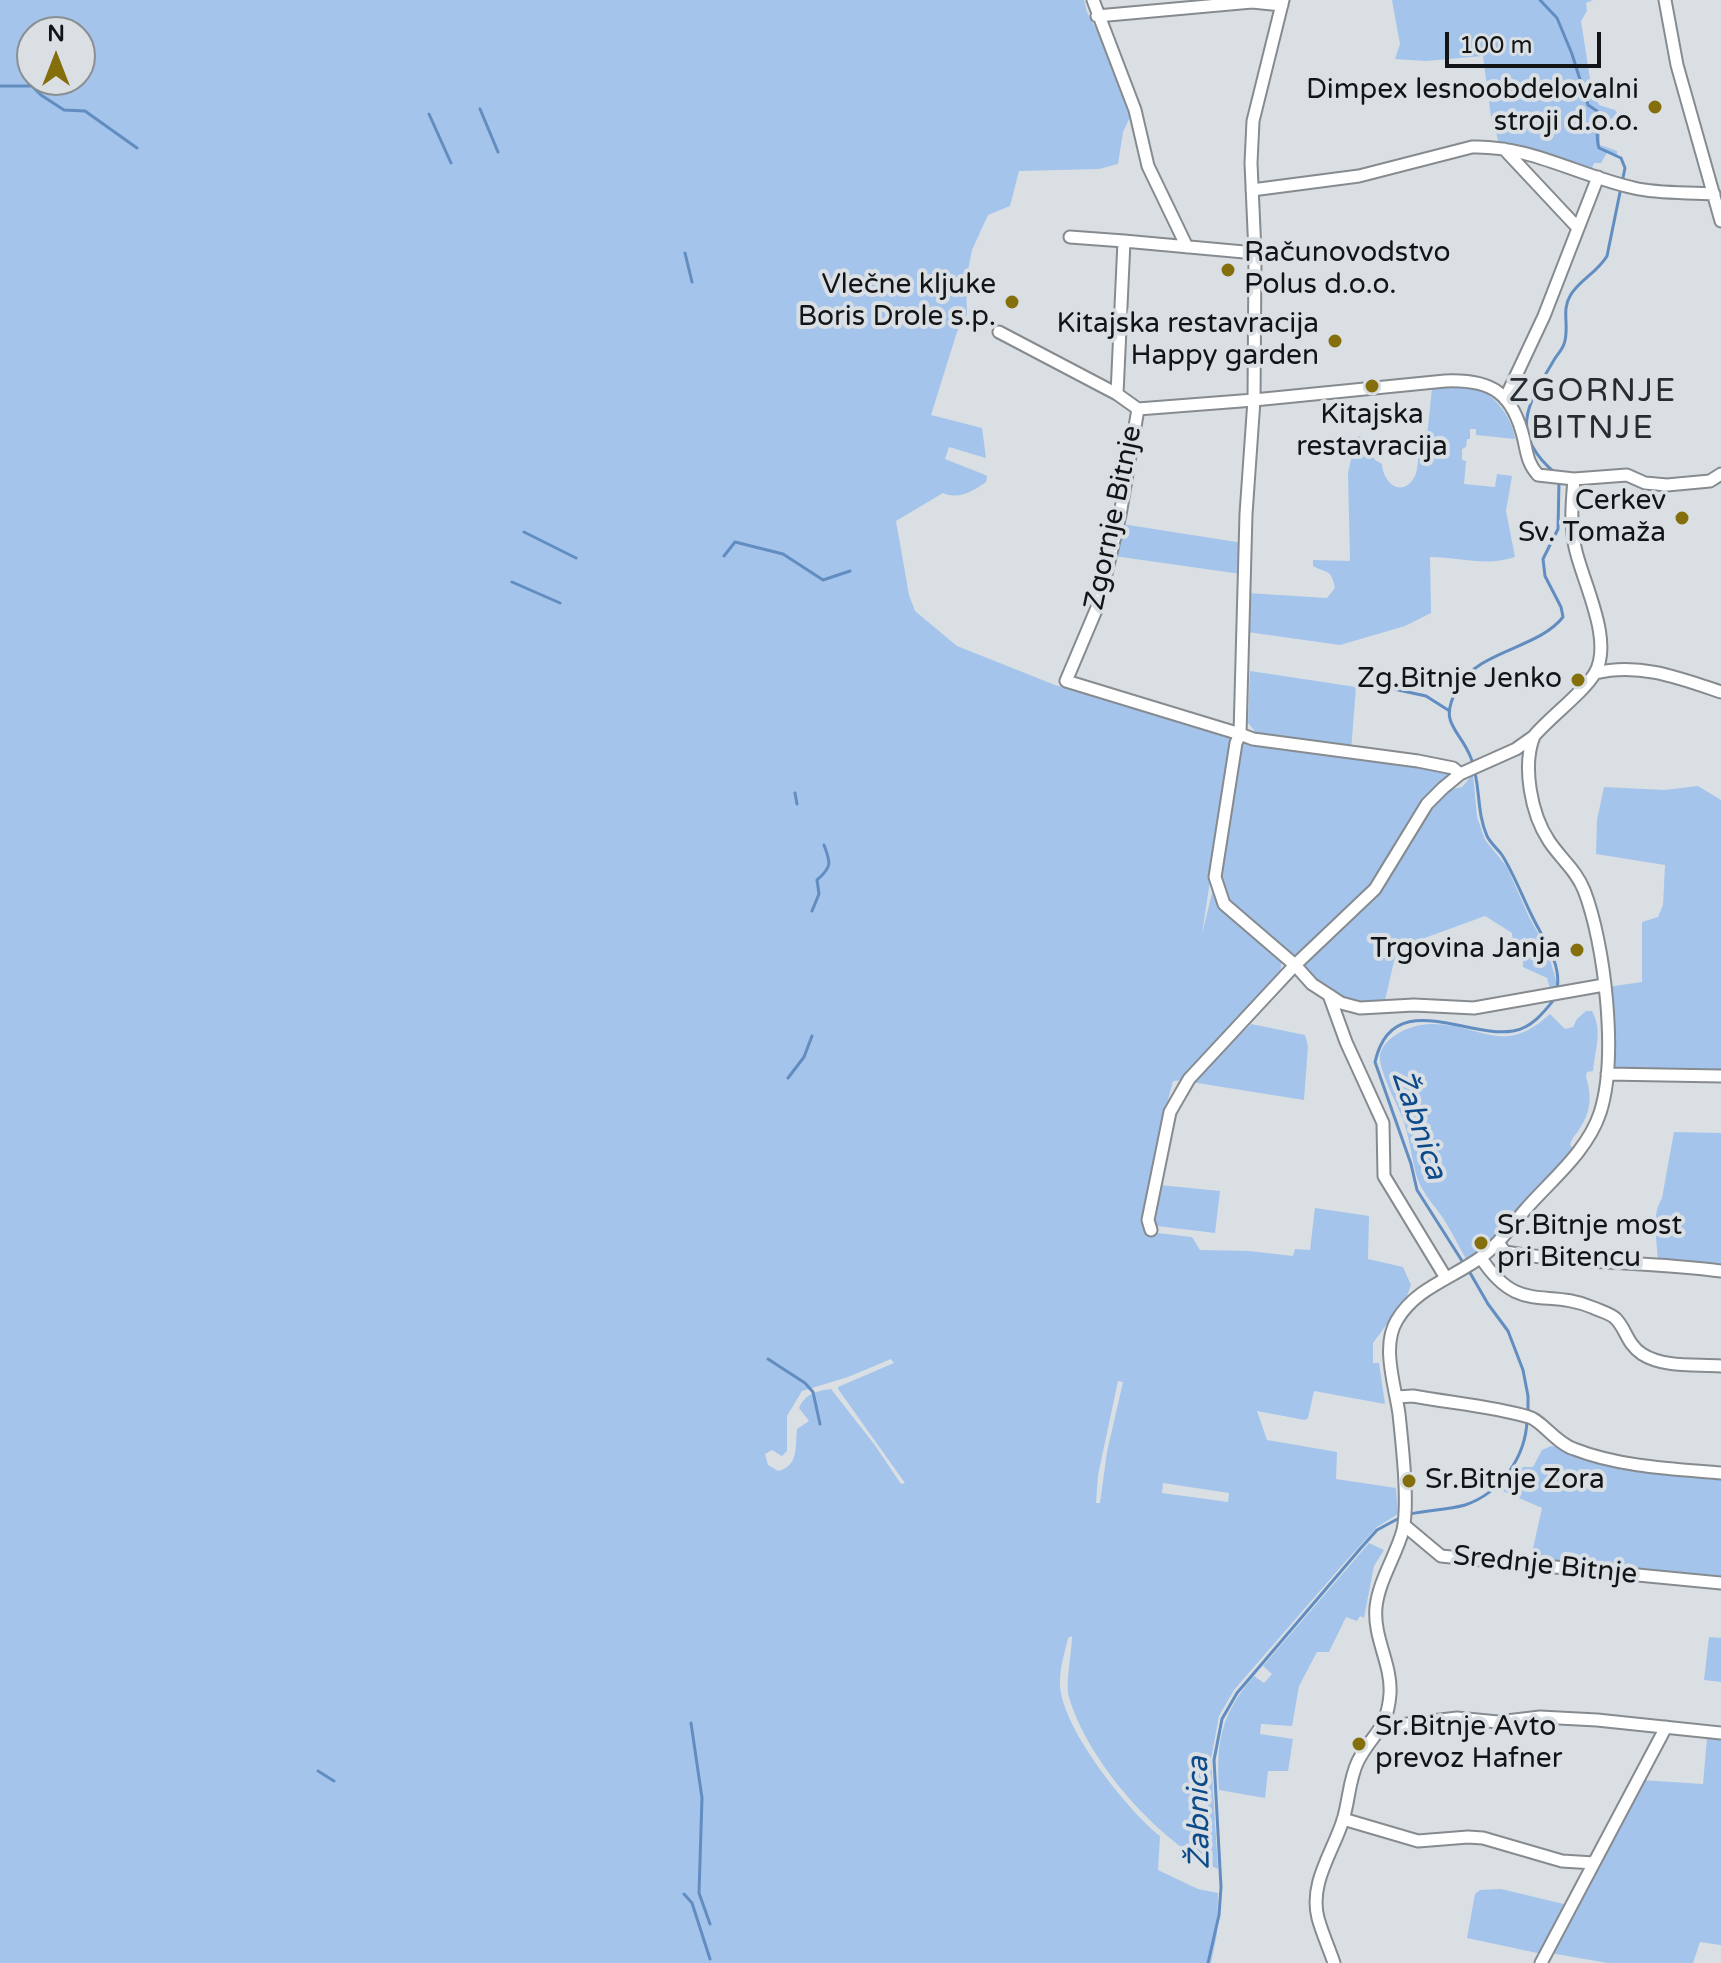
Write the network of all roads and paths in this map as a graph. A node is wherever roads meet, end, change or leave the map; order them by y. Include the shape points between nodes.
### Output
1 (1093, 0) edge
2 (1665, 0) edge
3 (1282, 3) edge
4 (1097, 16) junction
5 (1504, 149) junction
6 (1598, 177) junction
7 (1252, 190) junction
8 (1714, 194) junction
9 (1721, 221) edge
10 (1577, 227) junction
11 (1070, 237) dead end
12 (1124, 241) junction
13 (1187, 247) junction
14 (1255, 253) junction
15 (999, 332) dead end
16 (1117, 394) junction
17 (1505, 399) junction
18 (1254, 400) junction
19 (1138, 409) junction
20 (1721, 474) edge
21 (1570, 479) junction
22 (1595, 673) junction
23 (1721, 692) edge
24 (1240, 734) junction
25 (1534, 736) junction
26 (1464, 773) junction
27 (1295, 965) junction
28 (1604, 985) junction
29 (1329, 995) junction
30 (1607, 1074) junction
31 (1721, 1076) edge
32 (1151, 1230) dead end
33 (1498, 1243) junction
34 (1479, 1259) junction
35 (1721, 1271) edge
36 (1452, 1275) junction
37 (1721, 1366) edge
38 (1396, 1397) junction
39 (1721, 1473) edge
40 (1404, 1525) junction
41 (1721, 1583) edge
42 (1383, 1727) junction
43 (1666, 1727) junction
44 (1721, 1733) edge
45 (1343, 1819) junction
46 (1594, 1863) junction
47 (1334, 1963) edge
48 (1541, 1963) edge

1 - 4 street
2 - 8 street via 1677,65
3 - 4 street
3 - 7 street via 1253,121
4 - 13 street via 1135,110 1148,166
5 - 6 street
5 - 7 street via 1472,147 1359,176
5 - 10 street
6 - 8 street via 1626,186
6 - 10 street
7 - 14 street
8 - 9 street
10 - 17 street
11 - 12 street
12 - 13 street
12 - 16 street, Zgornje Bitnje
13 - 14 street
14 - 18 street
15 - 16 street, Zgornje Bitnje
16 - 19 street, Zgornje Bitnje
17 - 18 street, Zgornje Bitnje via 1484,383 1462,381
17 - 21 street via 1532,469 1538,475
18 - 19 street, Zgornje Bitnje
18 - 24 street
19 - 24 street, Zgornje Bitnje via 1099,603 1066,681
20 - 21 street via 1710,481 1667,485 1627,475
21 - 22 street via 1574,546 1600,642
22 - 23 street via 1659,671
22 - 25 street
24 - 26 street, Zgornje Bitnje
24 - 27 street via 1215,877 1224,904
25 - 26 street
25 - 28 street via 1529,755 1536,813 1585,893 1601,949
26 - 27 street via 1427,804 1375,889
27 - 29 street
27 - 32 street via 1177,1095 1148,1220
28 - 29 street via 1474,1008 1360,1008
28 - 30 street
29 - 36 street via 1383,1123 1384,1176
30 - 31 street
30 - 33 street via 1601,1111 1583,1146
33 - 34 street
33 - 35 street via 1505,1252 1552,1260
34 - 36 street
34 - 37 street via 1517,1294 1591,1306 1616,1319 1642,1354 1665,1362
36 - 38 street via 1415,1298 1394,1325
38 - 39 street via 1527,1417 1562,1443 1598,1456
38 - 40 street
40 - 41 street, Srednje Bitnje via 1441,1556
40 - 42 street via 1376,1606 1377,1633 1390,1675
42 - 43 street via 1457,1718 1498,1722 1540,1717
42 - 45 street via 1357,1763
43 - 44 street
43 - 46 street
45 - 46 street via 1418,1841 1483,1838 1562,1861
45 - 47 street via 1316,1900
46 - 48 street

